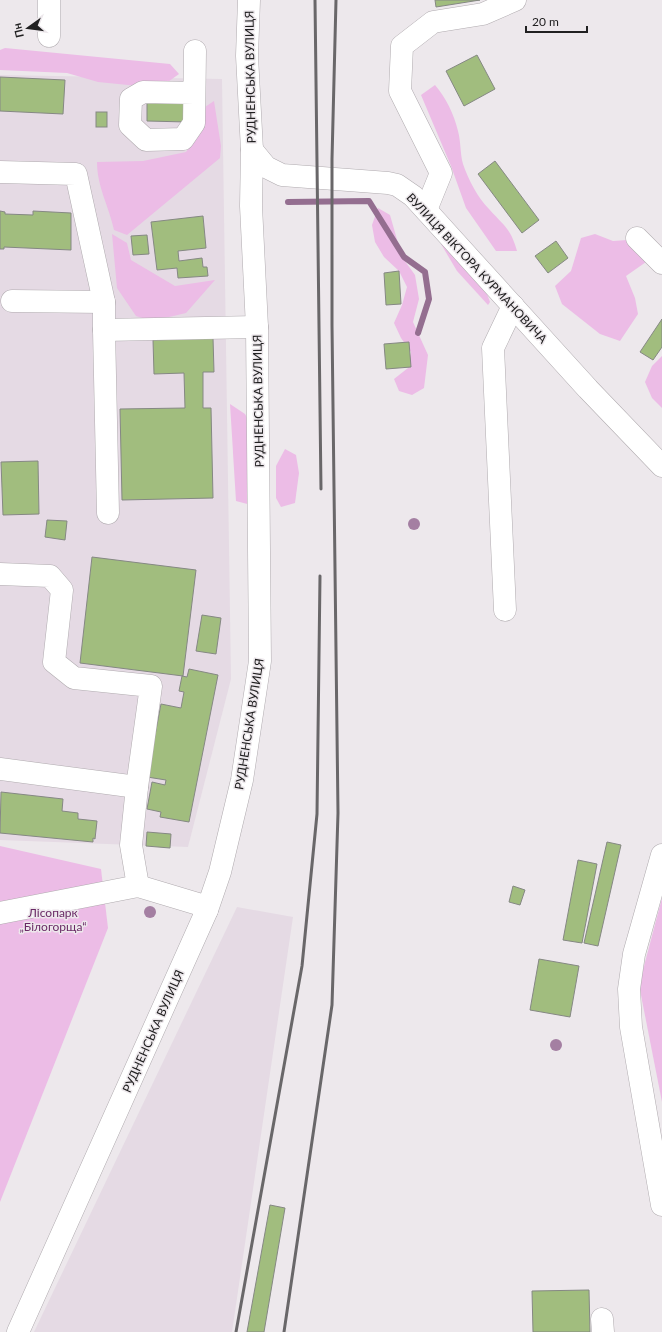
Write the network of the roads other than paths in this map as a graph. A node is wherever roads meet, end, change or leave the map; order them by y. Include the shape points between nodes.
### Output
1 (49, 0) edge
2 (249, 0) edge
3 (515, 0) edge
4 (49, 36) dead end
5 (195, 51) dead end
6 (194, 93) dead end
7 (252, 150) junction
8 (0, 172) edge
9 (426, 210) junction
10 (637, 238) dead end
11 (662, 263) edge
12 (12, 301) dead end
13 (104, 302) junction
14 (513, 306) junction
15 (257, 327) junction
16 (104, 330) junction
17 (662, 466) edge
18 (108, 513) dead end
19 (0, 574) edge
20 (505, 610) dead end
21 (0, 769) edge
22 (137, 787) junction
23 (662, 855) edge
24 (138, 886) junction
25 (207, 910) junction
26 (0, 913) edge
27 (662, 1205) edge
28 (18, 1332) edge

1 - 4 street
2 - 7 street, РУДНЕНСЬКА ВУЛИЦЯ via 247,56
3 - 9 street via 483,14 433,22 402,46 400,91 441,174
5 - 6 street
7 - 9 street, ВУЛИЦЯ ВІКТОРА КУРМАНОВИЧА via 266,167 282,175 388,183 413,196
7 - 15 street, РУДНЕНСЬКА ВУЛИЦЯ via 251,206
8 - 13 street via 76,174
9 - 14 street, ВУЛИЦЯ ВІКТОРА КУРМАНОВИЧА
10 - 11 street
12 - 13 street
13 - 16 street
14 - 17 street, ВУЛИЦЯ ВІКТОРА КУРМАНОВИЧА
14 - 20 street via 493,348
15 - 16 street
15 - 25 street, РУДНЕНСЬКА ВУЛИЦЯ via 260,661 242,780 220,872
16 - 18 street
19 - 22 street via 50,576 62,590 54,662 74,678 151,686
21 - 22 street
22 - 24 street via 131,845
23 - 27 street via 634,954 629,989 631,1027
24 - 25 street via 198,904
24 - 26 street
25 - 28 street, РУДНЕНСЬКА ВУЛИЦЯ

